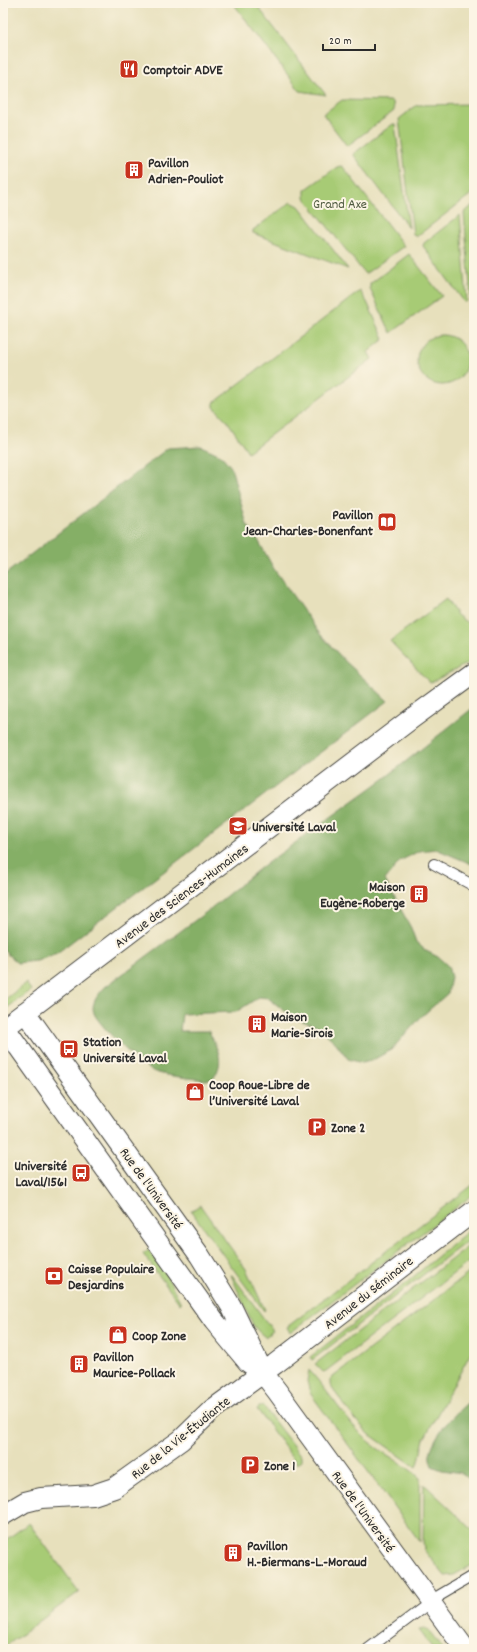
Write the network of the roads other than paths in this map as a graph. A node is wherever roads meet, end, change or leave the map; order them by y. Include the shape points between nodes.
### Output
1 (474, 673) edge
2 (434, 864) dead end
3 (474, 886) edge
4 (25, 1012) junction
5 (4, 1028) edge
6 (474, 1211) edge
7 (263, 1373) junction
8 (3, 1515) edge
9 (474, 1575) edge
10 (431, 1602) junction
11 (368, 1649) edge
12 (465, 1649) edge

1 - 4 street, Avenue des Sciences-Humaines
2 - 3 lane
4 - 5 street, Avenue des Sciences-Humaines
4 - 7 street, Rue de l'Université via 200,1256 231,1306
5 - 7 street, Rue de l'Université via 214,1321 248,1362
6 - 7 street, Avenue du Séminaire
7 - 8 street, Rue de la Vie-Étudiante via 213,1409 181,1440 114,1488 93,1495 41,1498 25,1502
7 - 10 street, Rue de l'Université
9 - 10 lane
10 - 11 lane
10 - 12 street, Rue de l'Université

